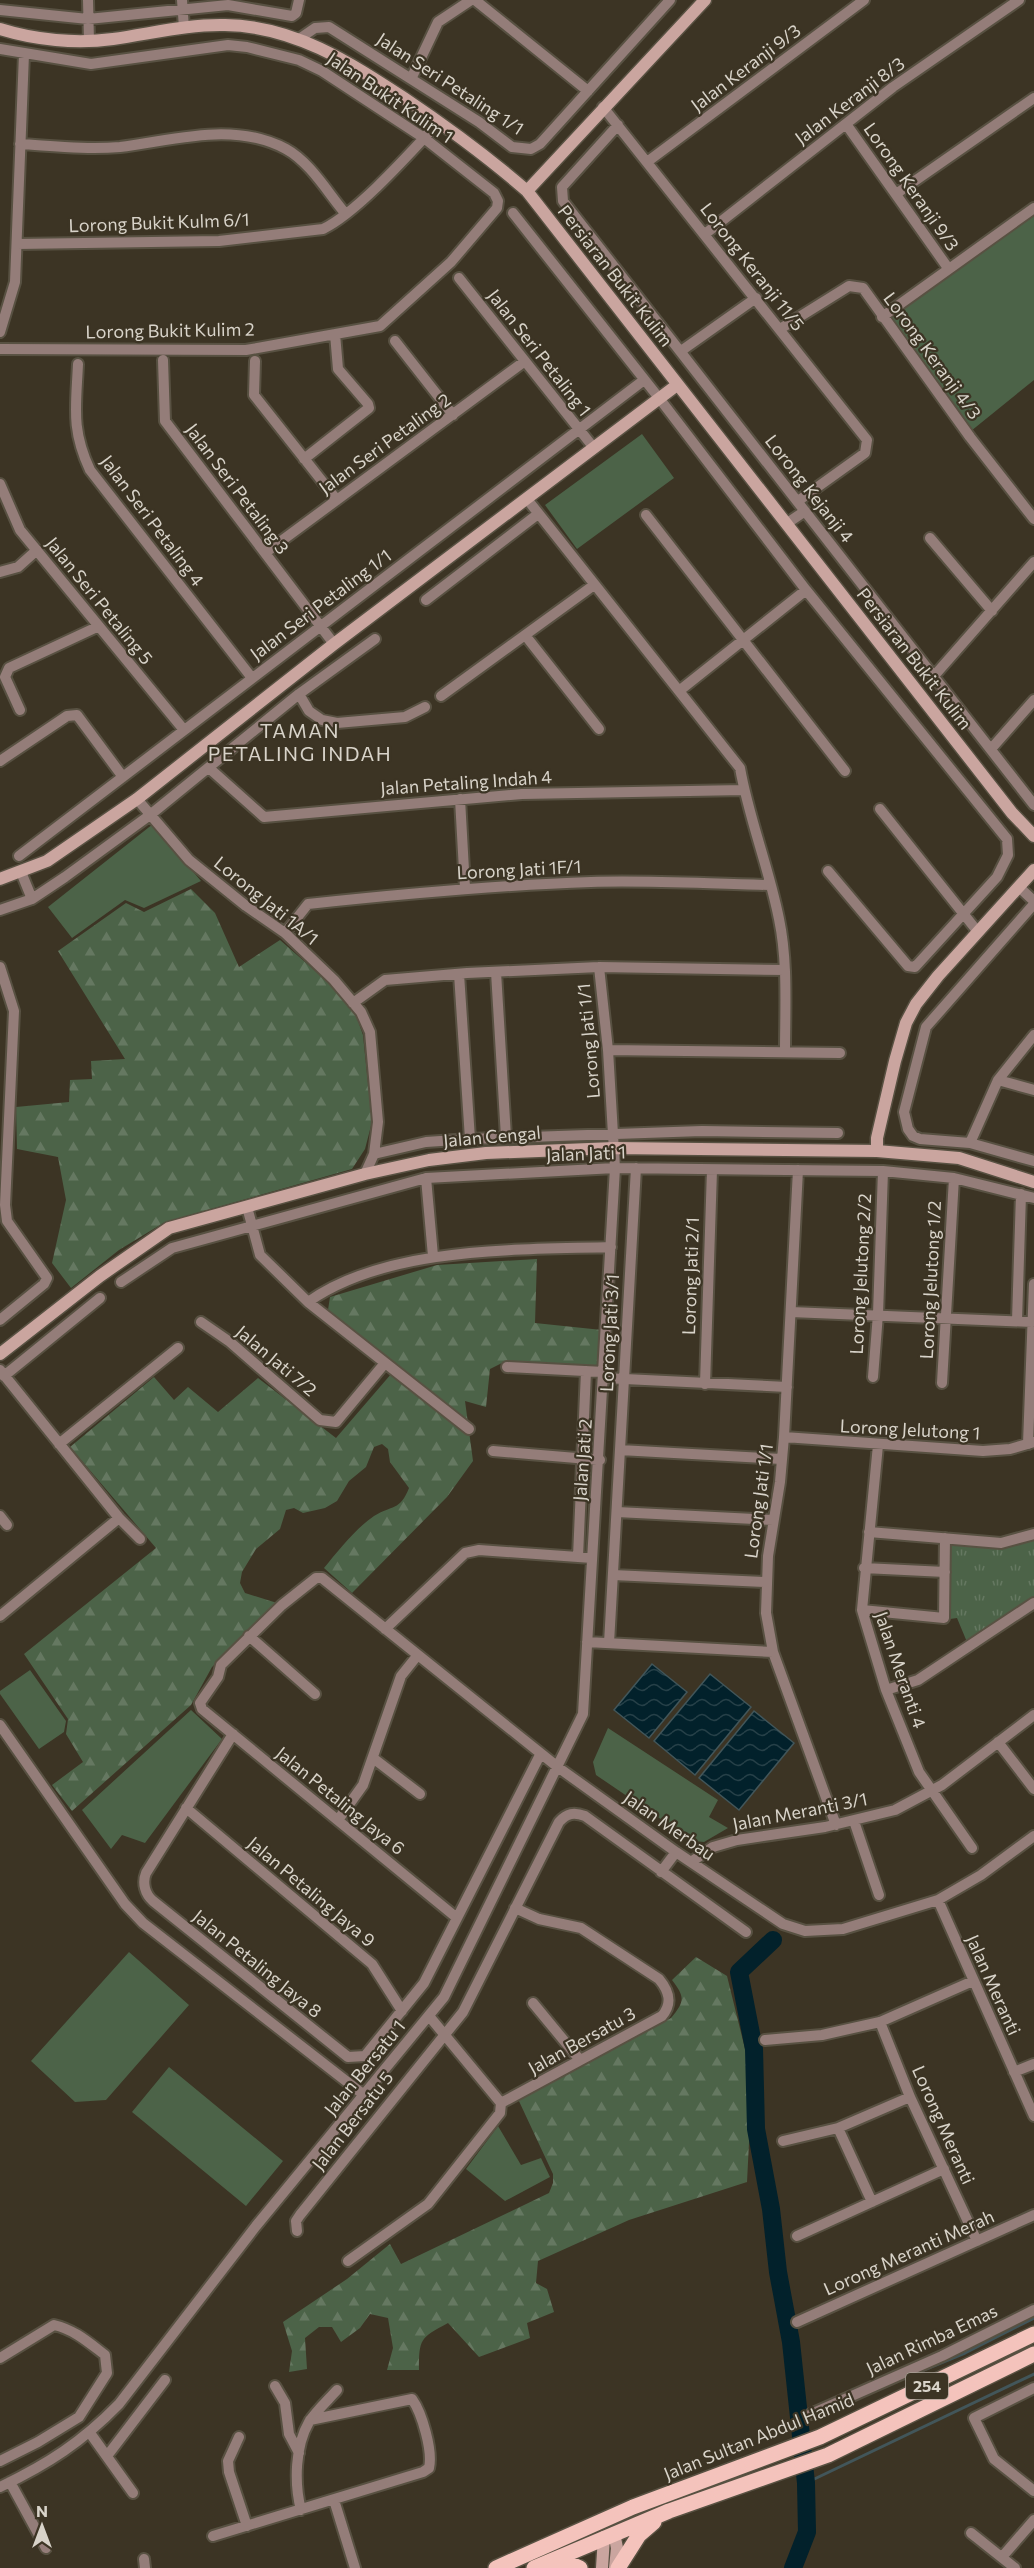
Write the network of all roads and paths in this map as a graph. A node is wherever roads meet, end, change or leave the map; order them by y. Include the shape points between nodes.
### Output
1 (88, 0) edge
2 (299, 0) edge
3 (473, 0) edge
4 (670, 0) edge
5 (704, 0) edge
6 (864, 0) edge
7 (1018, 0) edge
8 (182, 4) edge
9 (0, 10) edge
10 (88, 19) junction
11 (184, 28) junction
12 (0, 29) edge
13 (299, 39) junction
14 (89, 41) junction
15 (0, 49) edge
16 (24, 54) junction
17 (411, 79) junction
18 (588, 92) junction
19 (1034, 98) edge
20 (603, 107) junction
21 (439, 122) junction
22 (846, 124) junction
23 (618, 125) junction
24 (424, 138) junction
25 (20, 144) junction
26 (647, 162) junction
27 (527, 191) junction
28 (896, 194) junction
29 (498, 201) joint
30 (1034, 208) edge
31 (345, 213) junction
32 (513, 213) dead end
33 (705, 234) junction
34 (17, 244) junction
35 (948, 268) junction
36 (459, 278) dead end
37 (756, 298) junction
38 (882, 317) junction
39 (780, 329) junction
40 (0, 332) edge
41 (335, 334) junction
42 (395, 341) dead end
43 (0, 349) edge
44 (681, 351) junction
45 (163, 360) dead end
46 (255, 362) dead end
47 (525, 362) junction
48 (78, 364) dead end
49 (644, 380) junction
50 (676, 385) junction
51 (659, 398) junction
52 (453, 414) junction
53 (579, 429) junction
54 (594, 448) junction
55 (304, 459) junction
56 (0, 487) edge
57 (526, 499) junction
58 (337, 500) junction
59 (798, 501) junction
60 (805, 511) junction
61 (538, 514) junction
62 (646, 515) dead end
63 (1034, 519) edge
64 (786, 524) junction
65 (930, 537) dead end
66 (37, 550) junction
67 (265, 553) junction
68 (1034, 562) edge
69 (0, 573) edge
70 (594, 585) junction
71 (806, 590) junction
72 (426, 600) dead end
73 (992, 610) junction
74 (320, 626) junction
75 (97, 627) junction
76 (525, 635) junction
77 (743, 638) junction
78 (375, 639) dead end
79 (334, 644) junction
80 (934, 676) junction
81 (252, 678) junction
82 (679, 691) junction
83 (299, 694) junction
84 (441, 696) dead end
85 (1034, 700) edge
86 (425, 707) dead end
87 (20, 710) dead end
88 (599, 729) dead end
89 (184, 730) junction
90 (991, 749) junction
91 (0, 761) edge
92 (209, 768) junction
93 (845, 771) dead end
94 (123, 777) junction
95 (744, 790) junction
96 (137, 799) junction
97 (460, 799) junction
98 (1034, 804) edge
99 (880, 809) dead end
100 (150, 815) junction
101 (1034, 836) edge
102 (19, 856) dead end
103 (1034, 870) edge
104 (828, 871) dead end
105 (21, 872) junction
106 (0, 879) edge
107 (770, 885) junction
108 (465, 888) junction
109 (1020, 888) junction
110 (32, 899) junction
111 (1034, 902) edge
112 (0, 910) edge
113 (963, 914) junction
114 (978, 932) junction
115 (285, 933) junction
116 (0, 967) edge
117 (599, 967) junction
118 (785, 970) junction
119 (496, 972) junction
120 (459, 974) junction
121 (353, 1003) junction
122 (1034, 1035) edge
123 (608, 1050) junction
124 (785, 1052) junction
125 (840, 1053) dead end
126 (998, 1080) junction
127 (1034, 1090) edge
128 (838, 1132) dead end
129 (612, 1133) junction
130 (506, 1137) junction
131 (470, 1139) junction
132 (970, 1143) junction
133 (614, 1148) junction
134 (877, 1151) junction
135 (374, 1154) junction
136 (1034, 1161) edge
137 (615, 1168) junction
138 (636, 1168) junction
139 (712, 1170) junction
140 (798, 1170) junction
141 (883, 1171) junction
142 (364, 1174) junction
143 (426, 1178) junction
144 (954, 1178) junction
145 (1033, 1181) edge
146 (1028, 1196) edge
147 (2, 1205) edge
148 (247, 1207) junction
149 (253, 1226) junction
150 (611, 1247) junction
151 (433, 1256) junction
152 (120, 1282) dead end
153 (1034, 1284) edge
154 (100, 1298) dead end
155 (308, 1302) junction
156 (791, 1311) junction
157 (878, 1314) junction
158 (946, 1317) junction
159 (0, 1320) edge
160 (1017, 1321) junction
161 (201, 1322) dead end
162 (1032, 1322) junction
163 (178, 1348) dead end
164 (0, 1354) edge
165 (385, 1363) junction
166 (507, 1367) dead end
167 (586, 1371) junction
168 (604, 1375) junction
169 (873, 1377) dead end
170 (3, 1378) edge
171 (624, 1379) junction
172 (942, 1383) dead end
173 (705, 1384) junction
174 (787, 1387) junction
175 (469, 1429) dead end
176 (784, 1437) junction
177 (1031, 1443) edge
178 (59, 1444) junction
179 (878, 1445) junction
180 (620, 1449) junction
181 (493, 1451) dead end
182 (583, 1459) junction
183 (782, 1459) junction
184 (600, 1460) junction
185 (617, 1512) junction
186 (118, 1518) junction
187 (773, 1520) junction
188 (869, 1532) junction
189 (1034, 1534) edge
190 (945, 1538) junction
191 (140, 1539) dead end
192 (578, 1557) junction
193 (592, 1558) junction
194 (864, 1568) junction
195 (945, 1572) junction
196 (613, 1575) junction
197 (766, 1582) junction
198 (1034, 1603) edge
199 (862, 1610) junction
200 (0, 1616) edge
201 (385, 1629) junction
202 (249, 1636) junction
203 (588, 1642) junction
204 (609, 1643) junction
205 (773, 1652) junction
206 (417, 1656) junction
207 (886, 1690) junction
208 (315, 1694) dead end
209 (1034, 1715) edge
210 (0, 1725) edge
211 (233, 1734) junction
212 (998, 1742) junction
213 (540, 1755) junction
214 (373, 1758) junction
215 (559, 1768) junction
216 (1034, 1789) edge
217 (932, 1791) junction
218 (420, 1794) dead end
219 (186, 1808) junction
220 (338, 1820) junction
221 (854, 1821) junction
222 (836, 1825) junction
223 (1034, 1836) edge
224 (972, 1848) dead end
225 (676, 1852) junction
226 (691, 1862) junction
227 (661, 1872) junction
228 (879, 1895) dead end
229 (938, 1900) junction
230 (515, 1908) junction
231 (457, 1918) junction
232 (746, 1932) dead end
233 (973, 1981) junction
234 (262, 1989) junction
235 (533, 2003) dead end
236 (251, 2008) junction
237 (402, 2011) junction
238 (429, 2016) junction
239 (880, 2022) junction
240 (444, 2033) junction
241 (765, 2040) dead end
242 (580, 2060) junction
243 (1034, 2064) edge
244 (1014, 2072) junction
245 (364, 2095) junction
246 (910, 2097) junction
247 (501, 2103) junction
248 (1034, 2116) edge
249 (838, 2128) junction
250 (783, 2141) dead end
251 (944, 2169) junction
252 (872, 2202) junction
253 (1034, 2215) edge
254 (297, 2231) dead end
255 (797, 2236) dead end
256 (977, 2241) junction
257 (348, 2261) dead end
258 (1034, 2310) edge
259 (797, 2322) dead end
260 (1034, 2334) edge
261 (1034, 2354) edge
262 (0, 2358) edge
263 (165, 2380) dead end
264 (275, 2386) dead end
265 (1034, 2388) edge
266 (337, 2390) dead end
267 (811, 2414) dead end
268 (310, 2420) junction
269 (90, 2433) junction
270 (239, 2437) dead end
271 (38, 2442) junction
272 (299, 2453) junction
273 (107, 2457) junction
274 (0, 2461) edge
275 (48, 2462) junction
276 (5, 2484) edge
277 (1034, 2491) edge
278 (133, 2493) dead end
279 (334, 2499) junction
280 (633, 2507) junction
281 (300, 2510) junction
282 (669, 2511) junction
283 (1034, 2520) edge
284 (247, 2526) junction
285 (971, 2533) dead end
286 (608, 2534) junction
287 (213, 2536) dead end
288 (551, 2543) junction
289 (46, 2548) dead end
290 (1002, 2557) junction
291 (541, 2565) edge
292 (355, 2568) edge
293 (496, 2568) edge
294 (580, 2568) edge
295 (602, 2568) edge
296 (616, 2568) edge
297 (1015, 2568) edge

1 - 10 street
2 - 8 street via 292,16 228,4
3 - 17 street via 438,22
3 - 18 street
4 - 18 street, Jalan Seri Petaling 1/1
5 - 20 street
6 - 26 street, Jalan Keranji 9/3
7 - 22 street, Jalan Keranji 8/3
8 - 10 street
8 - 11 street
9 - 10 street
10 - 14 street
11 - 13 street, Persiaran Bukit Kulim via 254,27
11 - 14 street, Persiaran Bukit Kulim
12 - 14 street, Persiaran Bukit Kulim via 18,35
13 - 17 street, Jalan Seri Petaling 1/1 via 315,28 329,27
13 - 21 street, Persiaran Bukit Kulim via 351,63
15 - 16 street, Jalan Bukit Kulim 1
16 - 24 street, Jalan Bukit Kulim 1 via 91,64 211,46 247,47 299,60 322,71
16 - 25 street
17 - 18 street, Jalan Seri Petaling 1/1 via 512,147 521,149 540,144
19 - 28 street
20 - 23 street, Lorong Keranji 11/5
20 - 27 street
21 - 24 street, Lorong Bukit Kulm 6/1
21 - 27 street, Persiaran Bukit Kulim
22 - 28 street, Lorong Keranji 9/3
22 - 33 street, Jalan Keranji 8/3
23 - 26 street, Lorong Keranji 11/5
23 - 44 street, Lorong Kejanji 4 via 562,187 563,201
24 - 29 street, Jalan Bukit Kulim 1 via 494,193
24 - 31 street, Lorong Bukit Kulm 6/1
25 - 31 street via 108,147 240,134 287,150 306,166
25 - 34 street
26 - 33 street, Lorong Keranji 11/5
27 - 50 street, Persiaran Bukit Kulim
28 - 35 street, Lorong Keranji 9/3
29 - 41 street, Lorong Bukit Kulim 2 via 497,208 451,262 381,327
30 - 35 street
31 - 34 street, Lorong Bukit Kulm 6/1 via 323,229 219,241
32 - 49 street
33 - 37 street, Lorong Keranji 11/5
34 - 40 street via 15,282
35 - 38 street
36 - 47 street, Jalan Seri Petaling 1
37 - 39 street, Lorong Keranji 11/5
37 - 44 street
38 - 39 street, Lorong Keranji 4/3 via 862,288 849,286
38 - 63 street, Lorong Keranji 4/3
39 - 59 street, Lorong Keranji 11/5 via 867,440 867,450
41 - 43 street, Lorong Bukit Kulim 2 via 246,350
41 - 55 street via 338,369 369,408
42 - 52 street
44 - 59 street, Lorong Kejanji 4
45 - 67 street, Jalan Seri Petaling 3 via 165,421
46 - 55 street via 254,395
47 - 52 street, Jalan Seri Petaling 2
47 - 53 street, Jalan Seri Petaling 1
48 - 81 street, Jalan Seri Petaling 4 via 75,422 79,447 90,470
49 - 51 street
49 - 53 street, Jalan Seri Petaling 1/1
50 - 51 street
50 - 64 street, Persiaran Bukit Kulim
51 - 54 street
51 - 71 street
52 - 58 street, Jalan Seri Petaling 2
53 - 54 street, Jalan Seri Petaling 1
53 - 74 street, Jalan Seri Petaling 1/1
54 - 57 street
55 - 58 street
56 - 66 street, Jalan Seri Petaling 5 via 21,530
57 - 61 street
57 - 79 street
58 - 67 street, Jalan Seri Petaling 2
59 - 60 street, Lorong Kejanji 4
60 - 64 street
60 - 80 street, Lorong Kejanji 4
61 - 70 street
61 - 72 street
62 - 77 street
64 - 101 street, Persiaran Bukit Kulim
65 - 73 street
66 - 69 street via 18,567
66 - 75 street, Jalan Seri Petaling 5
67 - 74 street, Jalan Seri Petaling 3
68 - 73 street
70 - 76 street
70 - 82 street
71 - 77 street
71 - 113 street via 1007,839 1008,855 997,877
73 - 80 street
74 - 79 street, Jalan Seri Petaling 3
74 - 81 street, Jalan Seri Petaling 1/1
75 - 87 street via 9,668 5,677
75 - 89 street, Jalan Seri Petaling 5
76 - 84 street
76 - 88 street
77 - 82 street
77 - 93 street
78 - 83 street
79 - 96 street
80 - 90 street, Lorong Kejanji 4
81 - 89 street, Jalan Seri Petaling 1/1
82 - 95 street via 740,768
83 - 86 street via 309,711 321,720 337,723 405,717
83 - 92 street
85 - 90 street
89 - 94 street, Jalan Seri Petaling 1/1
90 - 98 street, Lorong Kejanji 4
91 - 94 street via 67,716 77,715
92 - 97 street, Jalan Petaling Indah 4 via 264,817
92 - 100 street
94 - 102 street, Jalan Seri Petaling 1/1
95 - 97 street, Jalan Petaling Indah 4 via 587,791
95 - 107 street
96 - 100 street, Lorong Jati 1A/1
96 - 105 street via 47,861
97 - 108 street
99 - 113 street
100 - 110 street
100 - 115 street, Lorong Jati 1A/1 via 189,860
103 - 109 street
104 - 113 street via 908,966 915,967
105 - 106 street
105 - 110 street
107 - 108 street, Lorong Jati 1F/1 via 592,882
107 - 118 street
108 - 115 street, Lorong Jati 1F/1 via 308,904
109 - 111 street
109 - 114 street
110 - 112 street
111 - 132 street via 926,1027 904,1112 908,1129 920,1139
113 - 114 street
114 - 134 street via 927,989 906,1023
115 - 121 street, Lorong Jati 1A/1
116 - 147 street via 14,1011
117 - 118 street
117 - 119 street
117 - 123 street, Lorong Jati 1/1
118 - 124 street
119 - 120 street
119 - 130 street
120 - 121 street via 385,980
120 - 131 street
121 - 135 street, Lorong Jati 1A/1 via 370,1032 378,1122
122 - 126 street
123 - 124 street
123 - 129 street, Lorong Jati 1/1
124 - 125 street
126 - 127 street
126 - 132 street
128 - 129 street
129 - 130 street
129 - 133 street, Lorong Jati 1/1
130 - 131 street
131 - 135 street via 426,1142
132 - 136 street
133 - 134 street, Jalan Cengal
133 - 137 street, Jalan Jati 2
133 - 142 street, Jalan Cengal via 486,1153
134 - 145 street, Jalan Cengal via 959,1158
135 - 142 street, Lorong Jati 1A/1
137 - 138 street, Jalan Jati 1
137 - 143 street, Jalan Jati 1
137 - 150 street, Jalan Jati 2
138 - 139 street, Jalan Jati 1
138 - 171 street, Lorong Jati 3/1
139 - 140 street, Jalan Jati 1
139 - 173 street, Lorong Jati 2/1
140 - 141 street, Jalan Jati 1
140 - 156 street, Lorong Jati 1/1
141 - 144 street, Jalan Jati 1
141 - 157 street, Lorong Jelutong 2/2
142 - 148 street, Jalan Cengal
143 - 149 street, Jalan Jati 1
143 - 151 street
144 - 146 street, Jalan Jati 1
144 - 158 street, Lorong Jelutong 1/2
145 - 146 street
146 - 160 street
147 - 159 street via 7,1221 47,1278
148 - 149 street
148 - 164 street, Jalan Cengal via 168,1228
149 - 152 street, Jalan Jati 1 via 172,1248
149 - 155 street via 260,1255
150 - 151 street
150 - 168 street, Jalan Jati 2
151 - 155 street via 344,1280
153 - 162 street
154 - 170 street
155 - 165 street
156 - 157 street
156 - 174 street, Lorong Jati 1/1
157 - 158 street
157 - 169 street, Lorong Jelutong 2/2
158 - 160 street
158 - 172 street, Lorong Jelutong 1/2
160 - 162 street
161 - 165 street, Jalan Jati 7/2 via 320,1420 329,1423 336,1422
162 - 177 street
163 - 178 street
165 - 175 street
166 - 167 street
167 - 168 street
167 - 182 street
168 - 171 street
168 - 184 street, Jalan Jati 2
170 - 178 street
171 - 173 street
171 - 180 street, Lorong Jati 3/1
173 - 174 street
174 - 176 street, Lorong Jati 1/1
176 - 179 street, Lorong Jelutong 1
176 - 183 street, Lorong Jati 1/1
177 - 179 street, Lorong Jelutong 1 via 983,1451
178 - 186 street
179 - 188 street, Jalan Meranti 4
180 - 183 street
180 - 185 street, Lorong Jati 3/1
181 - 182 street
182 - 184 street
182 - 192 street
183 - 187 street, Lorong Jati 1/1
184 - 193 street, Jalan Jati 2
185 - 187 street
185 - 196 street, Lorong Jati 3/1
186 - 191 street
186 - 200 street
187 - 197 street, Lorong Jati 1/1
188 - 190 street
188 - 194 street, Jalan Meranti 4
189 - 190 street via 1001,1543
190 - 195 street
192 - 193 street
192 - 201 street via 479,1550 465,1553
193 - 203 street, Jalan Jati 2
194 - 195 street
194 - 199 street, Jalan Meranti 4
195 - 199 street via 944,1618
196 - 197 street
196 - 204 street, Lorong Jati 3/1
197 - 205 street, Lorong Jati 1/1 via 766,1614
198 - 207 street via 939,1668 918,1680
199 - 207 street, Jalan Meranti 4
201 - 202 street, Jalan Merbau via 322,1578 312,1581
201 - 206 street, Jalan Merbau
202 - 208 street
202 - 211 street, Jalan Petaling Jaya 6 via 221,1665 218,1677 200,1703 202,1709
203 - 204 street
203 - 215 street, Jalan Jati 2 via 584,1714
204 - 205 street
205 - 222 street, Lorong Jati 1/1
206 - 213 street, Jalan Merbau
206 - 214 street via 401,1676
207 - 217 street, Jalan Meranti 4 via 919,1772
209 - 212 street, Jalan Meranti 3/1
210 - 236 street via 125,1904 143,1923
211 - 219 street
211 - 220 street, Jalan Petaling Jaya 6
212 - 216 street
212 - 217 street, Jalan Meranti 3/1
213 - 215 street, Jalan Merbau
213 - 231 street
214 - 218 street
214 - 220 street via 363,1785
215 - 225 street, Jalan Merbau
215 - 238 street, Jalan Bersatu 1 via 444,1998
217 - 221 street, Jalan Meranti 3/1 via 895,1809
217 - 224 street, Jalan Meranti 4
219 - 234 street, Jalan Petaling Jaya 8 via 146,1873 144,1886 150,1898
219 - 237 street, Jalan Petaling Jaya 9 via 372,1964
220 - 231 street, Jalan Petaling Jaya 6
221 - 222 street, Jalan Meranti 3/1
221 - 228 street
222 - 226 street, Jalan Meranti 3/1 via 737,1840 713,1847
223 - 229 street, Jalan Merbau via 981,1875
225 - 226 street, Jalan Merbau
225 - 227 street
226 - 229 street, Jalan Merbau via 783,1924 805,1931 843,1929
227 - 230 street, Jalan Bersatu 5 via 585,1816 570,1813 559,1822
227 - 232 street
229 - 233 street, Jalan Meranti
230 - 240 street, Jalan Bersatu 5 via 463,2012
230 - 242 street, Jalan Bersatu 3 via 539,1919 581,1928 667,1988 668,2009 662,2016
231 - 237 street via 424,1983
233 - 239 street
233 - 244 street, Jalan Meranti
234 - 236 street
234 - 237 street, Jalan Petaling Jaya 8 via 348,2057 364,2056
235 - 242 street
236 - 245 street
238 - 240 street
238 - 245 street, Jalan Bersatu 1
239 - 241 street via 822,2035
239 - 246 street, Lorong Meranti
240 - 247 street
240 - 254 street, Jalan Bersatu 5 via 300,2215
242 - 247 street, Jalan Bersatu 3
243 - 244 street
244 - 248 street, Jalan Meranti
245 - 269 street, Jalan Bersatu 1 via 256,2226 119,2404
246 - 249 street
246 - 251 street, Lorong Meranti
247 - 257 street via 500,2113 428,2204
249 - 250 street
249 - 252 street
251 - 252 street
251 - 256 street, Lorong Meranti
252 - 255 street
253 - 256 street, Lorong Meranti Merah
256 - 259 street, Lorong Meranti Merah
258 - 267 street, Jalan Rimba Emas
260 - 280 main road, Jalan Sultan Abdul Hamid / 254 via 820,2438
261 - 282 main road, Jalan Sultan Abdul Hamid / 254 via 828,2455
262 - 271 street via 54,2325 80,2335 105,2355 107,2373 78,2417
263 - 273 street
264 - 272 street via 285,2403 289,2434
265 - 277 street via 974,2418 994,2459
266 - 268 street
268 - 272 street
268 - 279 street via 404,2399 412,2399 418,2407 432,2458 429,2468
269 - 273 street
269 - 275 street, Jalan Bersatu 1
270 - 284 street via 228,2461
271 - 274 street
271 - 275 street
272 - 281 street via 296,2480
273 - 278 street
275 - 276 street, Jalan Bersatu 1
276 - 289 street
279 - 281 street
279 - 292 street
280 - 286 main road via 614,2521
280 - 288 main road, Jalan Sultan Abdul Hamid / 254
281 - 284 street
282 - 286 main road, Jalan Sultan Abdul Hamid / 254
282 - 296 main road via 639,2535
283 - 290 street
284 - 287 street
285 - 290 street
286 - 288 main road via 590,2532
286 - 291 main road, Jalan Sultan Abdul Hamid / 254
286 - 295 street
286 - 296 street via 617,2548
288 - 293 main road, Jalan Sultan Abdul Hamid / 254
290 - 297 street
291 - 294 main road via 567,2562

